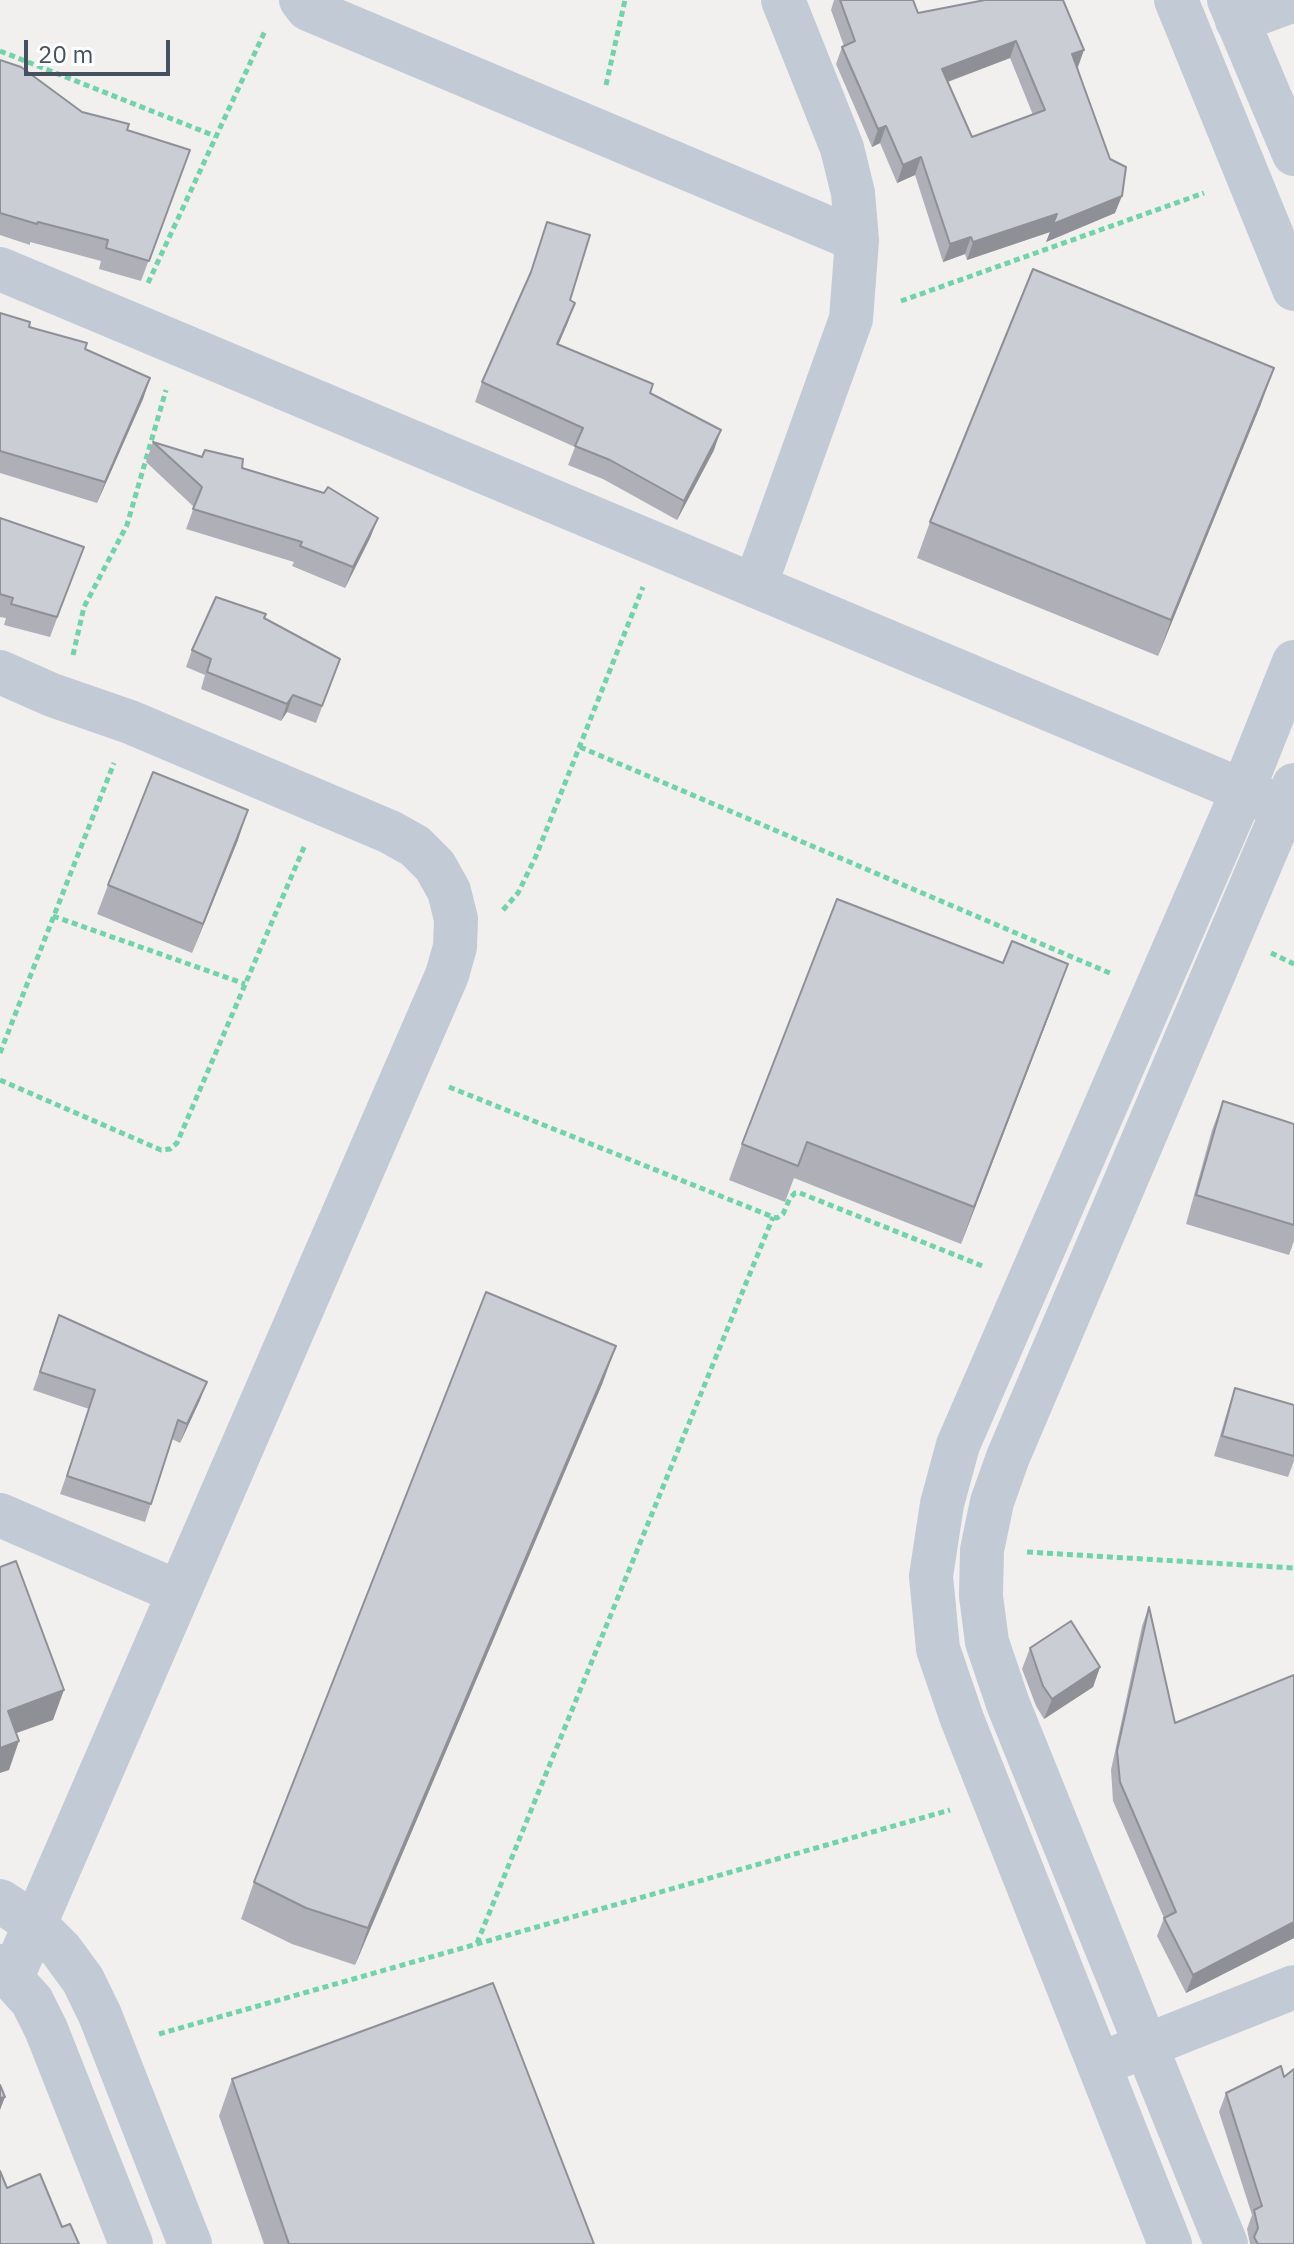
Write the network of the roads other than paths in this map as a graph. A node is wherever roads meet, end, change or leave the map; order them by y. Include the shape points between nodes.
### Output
1 (301, 0) edge
2 (783, 0) edge
3 (1176, 0) edge
4 (1294, 0) edge
5 (1233, 10) edge
6 (1294, 154) edge
7 (857, 240) junction
8 (0, 269) edge
9 (1294, 289) edge
10 (755, 586) junction
11 (1294, 662) edge
12 (0, 672) edge
13 (1243, 790) junction
14 (1289, 796) edge
15 (983, 1386) junction
16 (1031, 1403) junction
17 (0, 1515) edge
18 (178, 1592) junction
19 (17, 1912) edge
20 (6, 1971) edge
21 (1294, 1987) edge
22 (1146, 2046) junction
23 (1099, 2064) junction
24 (131, 2244) edge
25 (190, 2244) edge
26 (1170, 2244) edge
27 (1226, 2244) edge

1 - 7 street via 308,9
2 - 7 street via 842,148
3 - 9 street
4 - 5 street
5 - 6 street
7 - 10 street via 851,319
8 - 10 street
10 - 13 street
11 - 13 street
12 - 18 street via 390,832 435,866 456,919 447,975
13 - 14 street
13 - 15 street
14 - 16 street
15 - 16 street
15 - 23 street via 958,1445 942,1504 931,1576 938,1649
16 - 22 street via 992,1502 982,1550 987,1642
17 - 18 street
18 - 19 street
19 - 20 street
19 - 25 street via 61,1950 83,1980
20 - 24 street via 32,2001 46,2029
21 - 22 street
22 - 23 street
22 - 27 street
23 - 26 street

